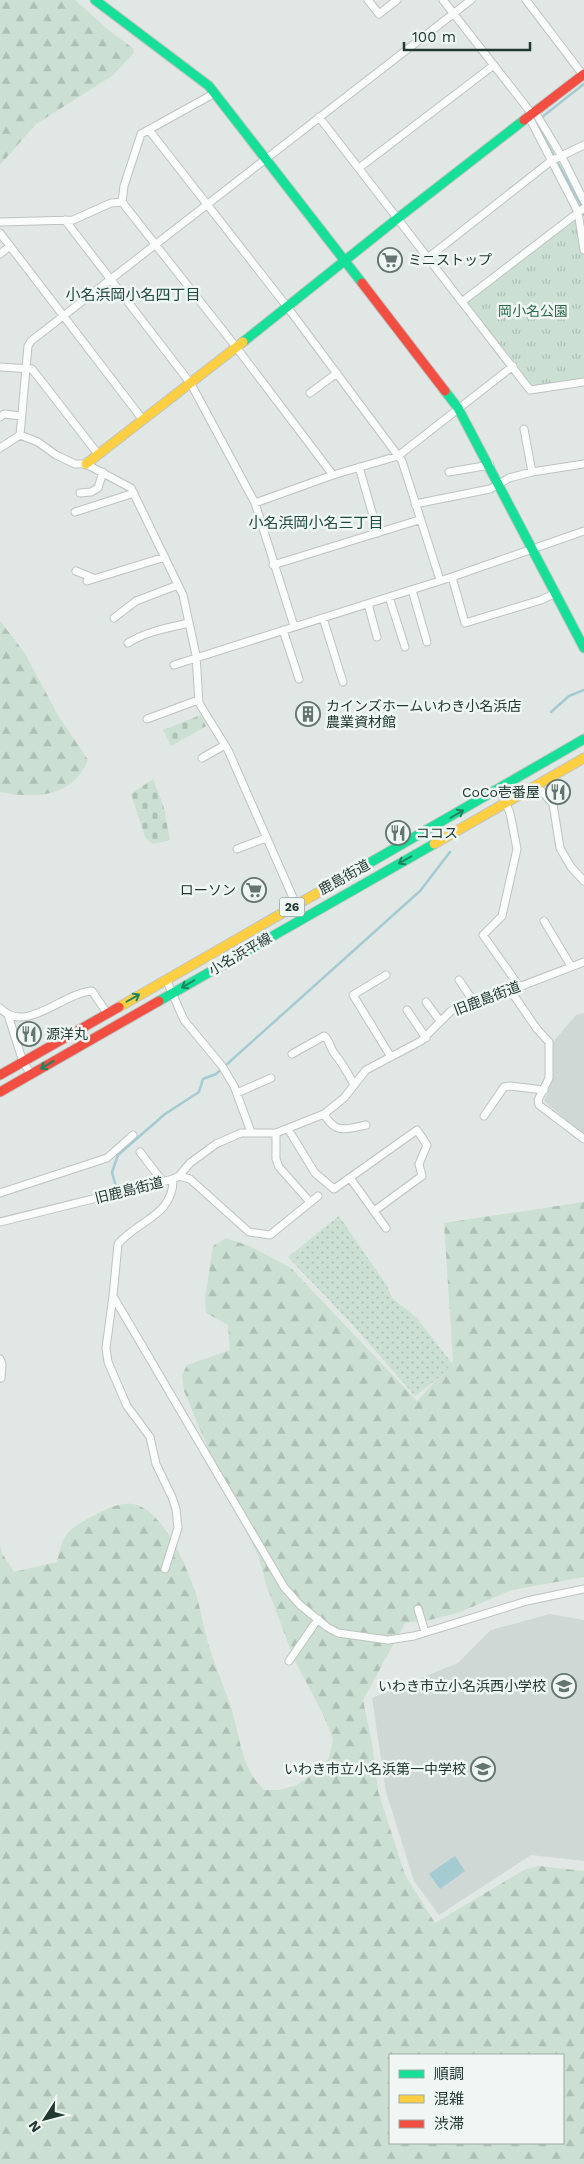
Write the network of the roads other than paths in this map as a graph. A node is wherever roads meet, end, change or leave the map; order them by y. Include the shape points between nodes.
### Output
1 (95, 0) edge
2 (368, 0) edge
3 (397, 0) edge
4 (443, 0) edge
5 (471, 0) edge
6 (526, 0) edge
7 (454, 13) junction
8 (494, 65) junction
9 (584, 74) edge
10 (215, 93) junction
11 (532, 114) junction
12 (319, 117) junction
13 (149, 130) junction
14 (584, 145) edge
15 (265, 158) junction
16 (556, 158) junction
17 (359, 168) junction
18 (584, 201) edge
19 (122, 202) junction
20 (207, 205) junction
21 (581, 210) edge
22 (398, 218) junction
23 (65, 220) junction
24 (0, 222) edge
25 (0, 233) edge
26 (156, 244) junction
27 (10, 246) junction
28 (584, 250) edge
29 (0, 254) edge
30 (428, 257) junction
31 (346, 262) junction
32 (111, 280) junction
33 (463, 301) junction
34 (288, 308) junction
35 (64, 316) junction
36 (236, 347) junction
37 (513, 366) junction
38 (0, 367) edge
39 (26, 369) junction
40 (337, 373) junction
41 (584, 382) edge
42 (190, 384) junction
43 (310, 393) dead end
44 (458, 408) junction
45 (21, 416) junction
46 (0, 417) edge
47 (143, 420) junction
48 (524, 429) dead end
49 (20, 435) junction
50 (0, 448) edge
51 (98, 454) junction
52 (398, 456) junction
53 (86, 464) junction
54 (584, 464) edge
55 (490, 465) junction
56 (359, 467) junction
57 (102, 472) junction
58 (449, 472) dead end
59 (532, 472) junction
60 (333, 475) junction
61 (499, 484) junction
62 (134, 492) junction
63 (80, 493) dead end
64 (255, 503) junction
65 (415, 504) junction
66 (75, 512) dead end
67 (419, 520) junction
68 (584, 531) edge
69 (378, 533) junction
70 (533, 549) junction
71 (165, 557) junction
72 (274, 565) junction
73 (76, 571) dead end
74 (452, 577) junction
75 (440, 580) junction
76 (178, 585) junction
77 (412, 590) junction
78 (556, 593) junction
79 (389, 597) junction
80 (368, 604) junction
81 (114, 618) dead end
82 (323, 618) junction
83 (189, 623) junction
84 (294, 626) junction
85 (283, 630) junction
86 (377, 637) dead end
87 (428, 642) dead end
88 (128, 643) dead end
89 (405, 647) dead end
90 (584, 648) edge
91 (196, 658) junction
92 (174, 665) dead end
93 (299, 679) dead end
94 (343, 682) dead end
95 (198, 700) junction
96 (147, 719) dead end
97 (584, 739) edge
98 (225, 745) junction
99 (202, 758) dead end
100 (584, 758) edge
101 (536, 785) junction
102 (499, 789) junction
103 (505, 802) junction
104 (266, 838) junction
105 (238, 849) dead end
106 (584, 881) edge
107 (295, 905) junction
108 (302, 918) junction
109 (544, 921) dead end
110 (584, 962) edge
111 (571, 966) junction
112 (386, 975) dead end
113 (166, 979) junction
114 (459, 980) dead end
115 (519, 986) junction
116 (510, 990) junction
117 (171, 994) junction
118 (426, 1002) dead end
119 (474, 1002) junction
120 (407, 1010) dead end
121 (3, 1011) edge
122 (107, 1013) junction
123 (440, 1021) junction
124 (426, 1038) junction
125 (292, 1054) dead end
126 (391, 1057) junction
127 (23, 1062) junction
128 (31, 1074) junction
129 (0, 1075) edge
130 (271, 1078) dead end
131 (354, 1084) junction
132 (544, 1090) junction
133 (0, 1092) edge
134 (237, 1093) junction
135 (324, 1114) junction
136 (484, 1116) dead end
137 (366, 1125) dead end
138 (288, 1128) junction
139 (252, 1132) junction
140 (276, 1132) junction
141 (133, 1135) dead end
142 (584, 1139) edge
143 (140, 1152) dead end
144 (176, 1177) junction
145 (350, 1178) junction
146 (163, 1182) junction
147 (0, 1194) edge
148 (318, 1196) dead end
149 (310, 1202) junction
150 (374, 1211) junction
151 (0, 1222) edge
152 (386, 1228) dead end
153 (113, 1296) junction
154 (0, 1359) edge
155 (1, 1378) dead end
156 (165, 1569) dead end
157 (584, 1589) edge
158 (418, 1609) dead end
159 (318, 1619) junction
160 (425, 1632) junction
161 (290, 1661) dead end

1 - 10 street
2 - 3 street via 379,14
4 - 7 street
5 - 7 street
6 - 9 street
7 - 8 street
7 - 12 street
8 - 11 street
8 - 17 street
9 - 11 street
10 - 13 street
10 - 15 street
11 - 16 street
11 - 16 street
11 - 22 street
12 - 15 street
12 - 17 street
13 - 19 street via 141,134
13 - 20 street
14 - 16 street
15 - 20 street
15 - 31 street
16 - 18 street
16 - 21 street
16 - 30 street
17 - 22 street
19 - 23 street
19 - 26 street
20 - 26 street
20 - 34 street
21 - 28 street
21 - 33 street
22 - 30 street
22 - 31 street
23 - 24 street
23 - 32 street
25 - 27 street
26 - 32 street
26 - 36 street
27 - 29 street
27 - 35 street
30 - 33 street
31 - 34 street
31 - 44 street
32 - 35 street
32 - 42 street
33 - 37 street
34 - 36 street
34 - 40 street
35 - 39 street via 31,341
35 - 47 street
36 - 42 street
36 - 60 street
37 - 41 street via 530,390
37 - 44 street
38 - 39 street
39 - 45 street
39 - 51 street via 32,369
40 - 43 street
40 - 52 street
42 - 47 street
42 - 64 street
44 - 52 street
44 - 55 street
45 - 46 street via 4,414
45 - 49 street
47 - 51 street
48 - 59 street
49 - 50 street
49 - 53 street via 75,464
51 - 53 street
52 - 56 street
52 - 65 street
53 - 57 street
54 - 59 street
55 - 58 street
55 - 61 street
56 - 60 street
56 - 69 street
57 - 62 street
57 - 63 street via 98,488
59 - 61 street
60 - 64 street
61 - 65 street via 490,489
61 - 70 street
62 - 66 street
62 - 71 street
64 - 72 street
65 - 67 street
67 - 69 street
67 - 75 street
68 - 70 street
69 - 72 street
70 - 74 street
70 - 78 street
71 - 73 street via 90,579
71 - 76 street
72 - 84 street
74 - 75 street
74 - 78 street via 465,623
75 - 77 street
76 - 81 street via 136,601
76 - 83 street
77 - 79 street
77 - 87 street
78 - 90 street
79 - 80 street
79 - 89 street
80 - 82 street
80 - 86 street
82 - 84 street
82 - 94 street
83 - 88 street via 159,630
83 - 91 street
84 - 85 street
85 - 91 street
85 - 93 street
91 - 92 street
91 - 95 street
95 - 96 street
95 - 98 street
97 - 102 street, 鹿島街道 / 26
98 - 99 street
98 - 104 street
100 - 101 street, 小名浜平線 / 26
101 - 103 street, 小名浜平線 / 26
101 - 106 street via 553,804 560,848 566,861
102 - 103 street
107 -> 102 street, 鹿島街道 / 26
103 -> 108 street, 小名浜平線 / 26
103 - 115 street via 516,849 502,916 483,935
104 - 105 street
104 - 107 street
107 - 108 street
107 - 113 street, 鹿島街道 / 26
108 -> 117 street, 小名浜平線 / 26
109 - 111 street
110 - 111 street, 旧鹿島街道
111 - 115 street, 旧鹿島街道
112 - 126 street via 353,995
113 - 117 street
122 -> 113 street, 鹿島街道 / 26
114 - 119 street
115 - 116 street, 旧鹿島街道
116 - 119 street, 旧鹿島街道
116 - 132 street via 549,1042 548,1078
117 -> 128 street, 小名浜平線 / 26
117 - 134 street via 184,1020 224,1068
118 - 123 street
119 - 123 street, 旧鹿島街道 via 451,1011
120 - 124 street
121 - 122 street via 27,1018 92,992
121 - 127 street
122 - 127 street, 鹿島街道 / 26
123 - 124 street, 旧鹿島街道
124 - 126 street, 旧鹿島街道
125 - 131 street via 324,1036
126 - 131 street, 旧鹿島街道 via 366,1070
127 - 128 street
127 - 129 street, 鹿島街道 / 26
128 - 133 street, 小名浜平線 / 26
130 - 134 street
131 - 135 street, 旧鹿島街道 via 344,1098
132 - 136 street via 504,1087
132 - 142 street via 538,1100 539,1105
134 - 139 street
135 - 137 street via 331,1126 342,1130
135 - 138 street, 旧鹿島街道
138 - 140 street, 旧鹿島街道
138 - 145 street via 315,1173 334,1189
139 - 140 street, 旧鹿島街道
139 - 144 street, 旧鹿島街道 via 241,1133 216,1144
140 - 149 street via 276,1160
141 - 147 street via 107,1158
143 - 146 street
144 - 146 street, 旧鹿島街道
144 - 149 street via 190,1179 249,1232 270,1235
144 - 153 street via 164,1208 118,1244
145 - 150 street
145 - 150 street via 417,1130 426,1145 419,1164 422,1176
146 - 151 street, 旧鹿島街道
148 - 149 street
150 - 152 street
153 - 156 street via 106,1348 108,1362 128,1406 150,1436 156,1464 176,1509 178,1528
153 - 159 street via 284,1587
154 - 155 street
157 - 160 street via 528,1601
158 - 160 street
159 - 160 street via 338,1632 371,1639 402,1638
159 - 161 street

